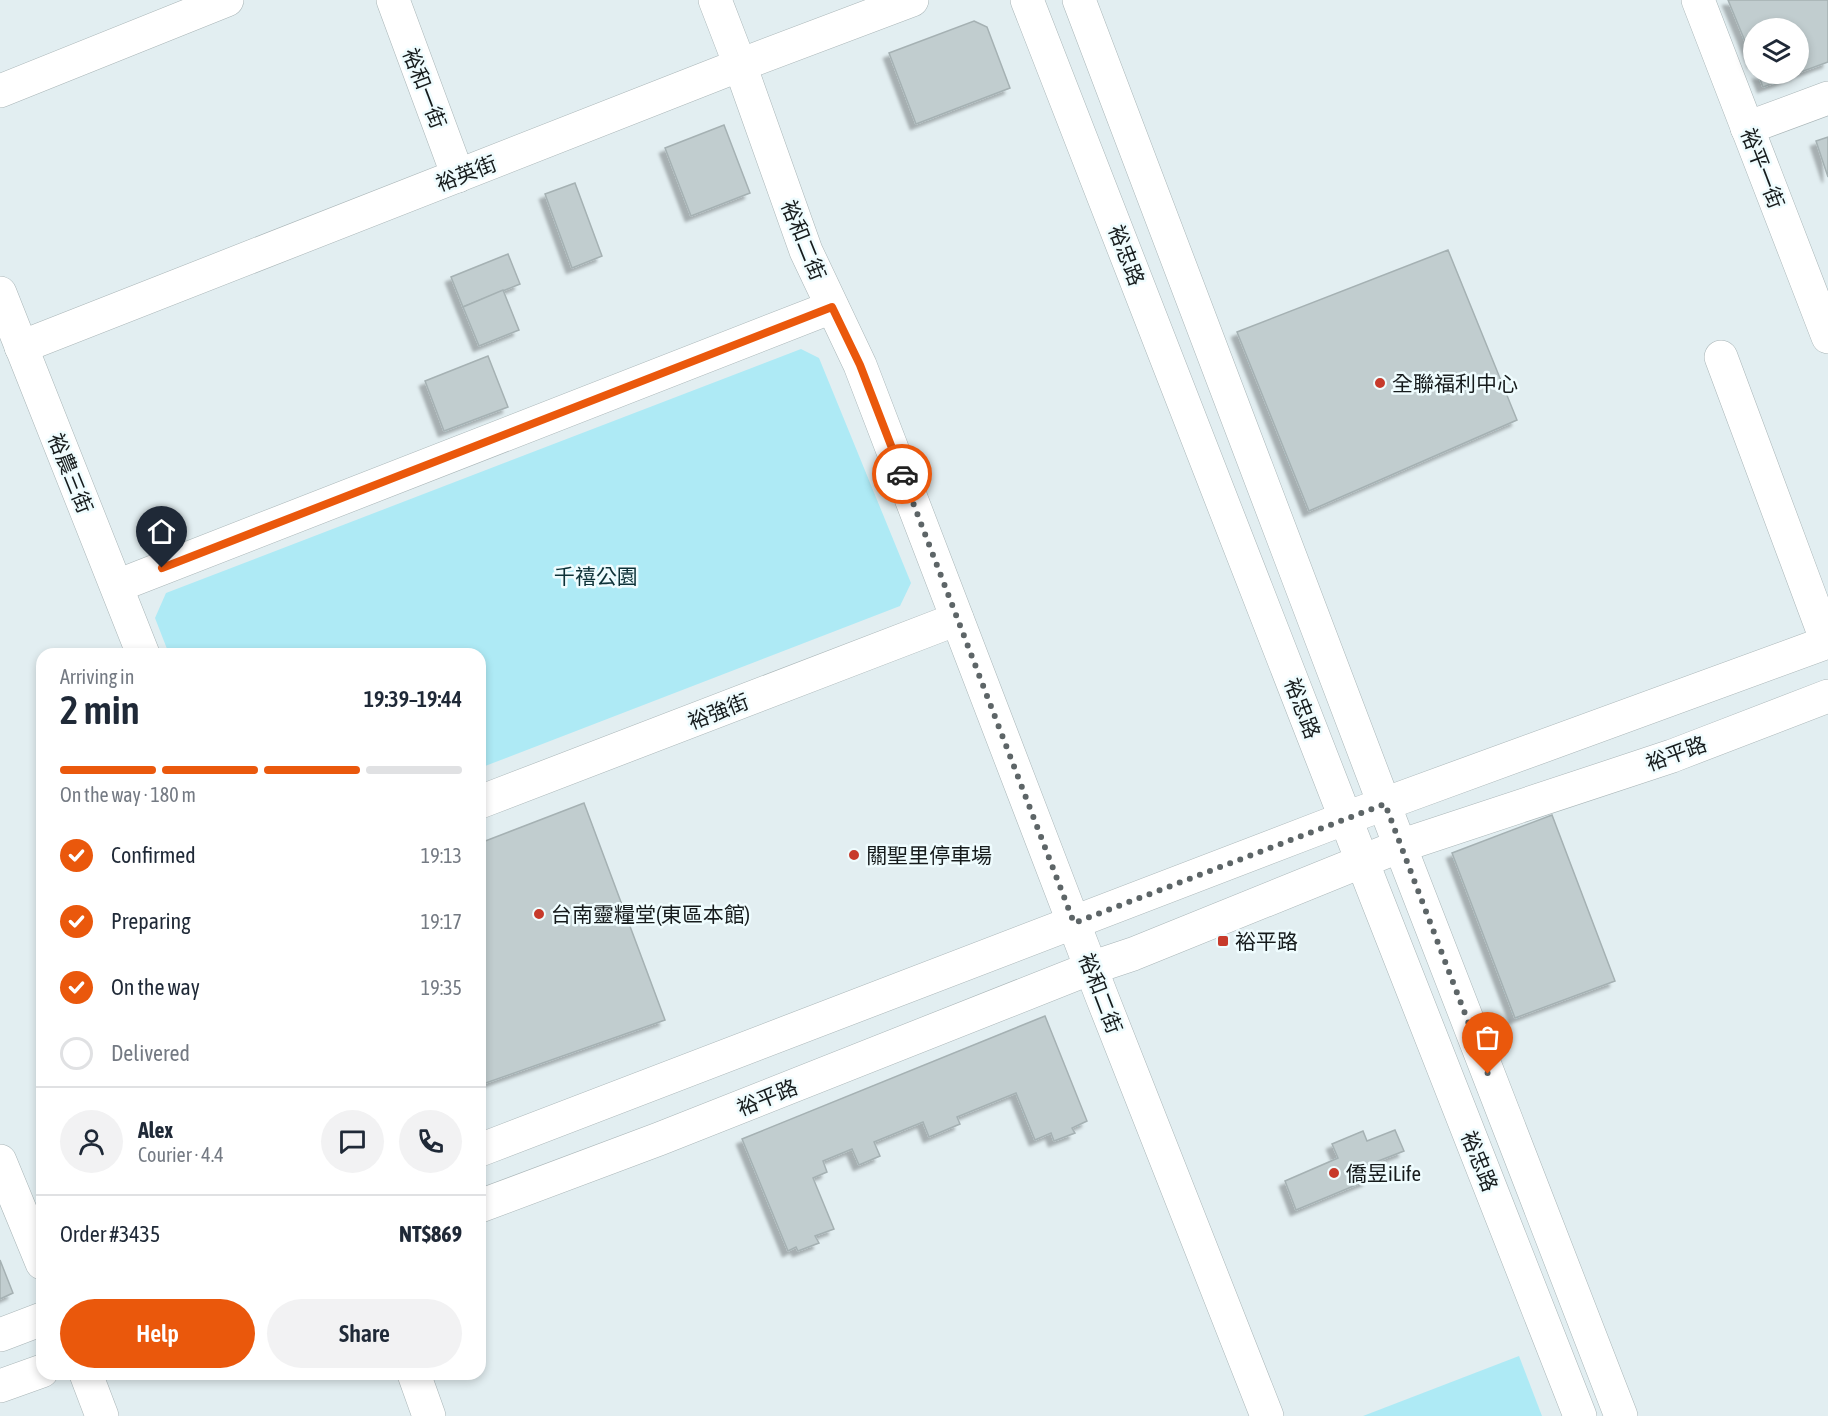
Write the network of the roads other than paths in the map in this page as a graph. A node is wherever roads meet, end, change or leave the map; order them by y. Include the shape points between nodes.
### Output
1 (227, 0) edge
2 (393, 0) edge
3 (715, 0) edge
4 (912, 0) edge
5 (1027, 0) edge
6 (1079, 0) edge
7 (1698, 0) edge
8 (740, 65) junction
9 (0, 91) edge
10 (1828, 98) edge
11 (1747, 128) junction
12 (458, 176) junction
13 (0, 293) edge
14 (832, 307) junction
15 (1828, 337) edge
16 (21, 346) junction
17 (1721, 357) dead end
18 (117, 586) junction
19 (957, 620) junction
20 (1828, 642) edge
21 (141, 648) edge
22 (1828, 696) edge
23 (486, 800) edge
24 (1385, 804) junction
25 (1346, 818) junction
26 (1400, 846) junction
27 (1362, 861) junction
28 (1074, 923) junction
29 (1091, 968) junction
30 (486, 1148) edge
31 (0, 1161) edge
32 (486, 1204) edge
33 (36, 1248) edge
34 (36, 1321) edge
35 (0, 1335) edge
36 (36, 1373) edge
37 (88, 1380) edge
38 (416, 1380) edge
39 (0, 1386) edge
40 (102, 1416) edge
41 (429, 1416) edge
42 (1267, 1416) edge
43 (1580, 1416) edge
44 (1621, 1416) edge

1 - 9 street
2 - 12 street, 裕和一街
3 - 8 street, 裕和二街
4 - 8 street, 裕英街
5 - 25 street, 裕忠路
6 - 24 street, 裕忠路
7 - 11 street, 裕平一街
8 - 12 street, 裕英街
8 - 14 street, 裕和二街 via 806,251
10 - 11 street
11 - 15 street, 裕平一街
12 - 16 street, 裕英街
13 - 16 street, 裕農三街
14 - 18 street
14 - 19 street, 裕和二街 via 860,365
16 - 18 street, 裕農三街
17 - 20 street
18 - 21 street, 裕農三街
19 - 23 street, 裕強街
19 - 28 street, 裕和二街
20 - 24 street
22 - 26 street, 裕平路 via 1672,756
24 - 25 street
24 - 26 street, 裕忠路
25 - 27 street, 裕忠路
25 - 28 street
26 - 27 street, 裕平路
26 - 44 street, 裕忠路
27 - 29 street, 裕平路
27 - 43 street, 裕忠路
28 - 29 street, 裕和二街
28 - 30 street
29 - 32 street, 裕平路
29 - 42 street, 裕和二街
31 - 33 street
34 - 35 street
36 - 39 street
37 - 40 street
38 - 41 street

